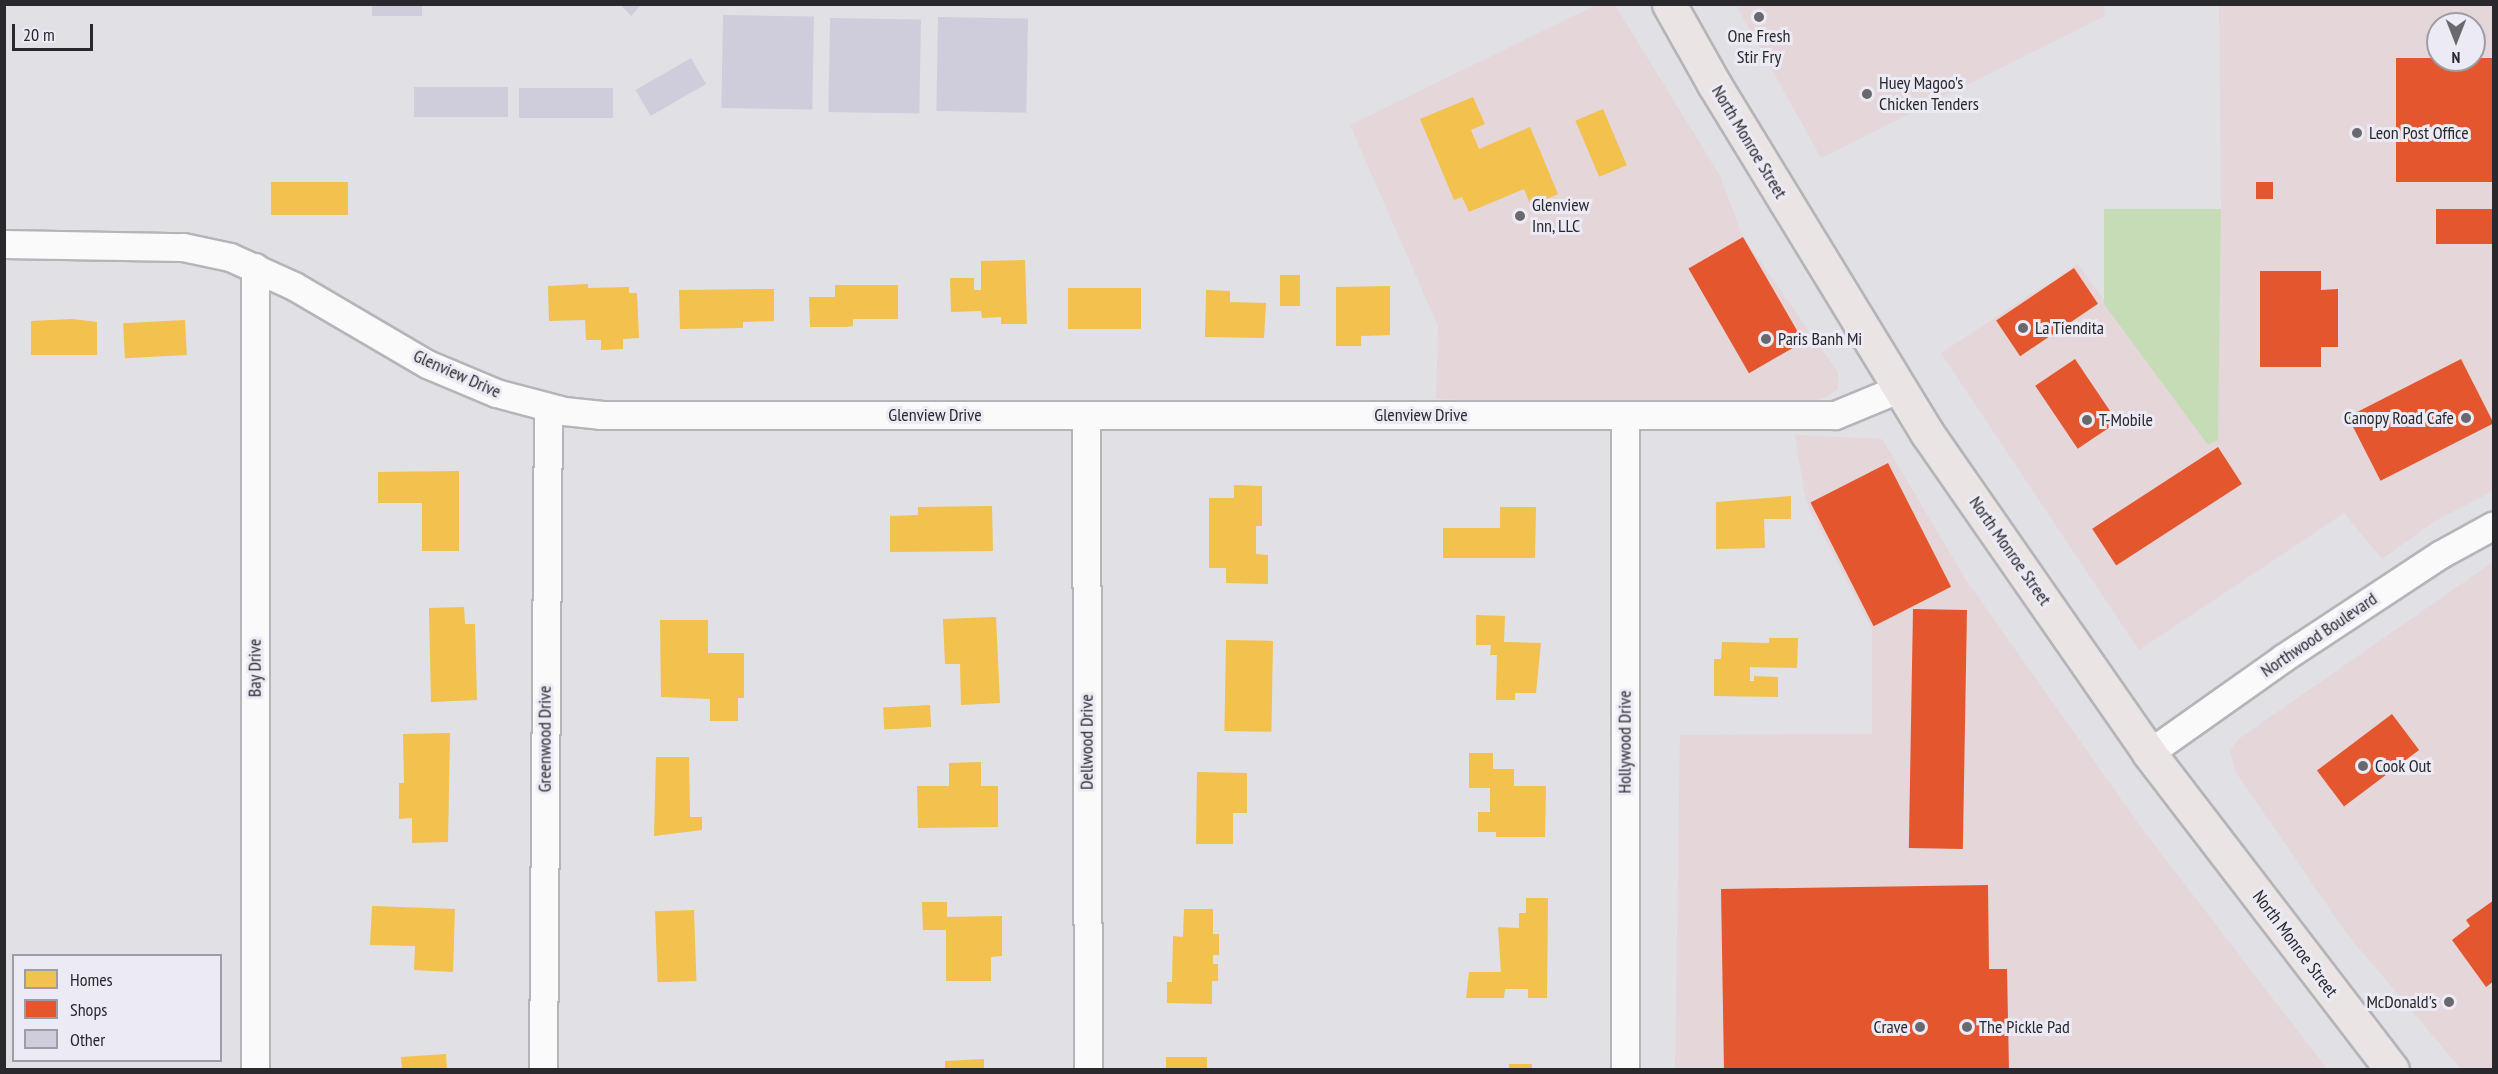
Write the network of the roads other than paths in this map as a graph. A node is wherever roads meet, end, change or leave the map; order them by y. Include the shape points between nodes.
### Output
1 (1669, 4) edge
2 (4, 244) edge
3 (255, 267) junction
4 (1898, 388) junction
5 (548, 408) junction
6 (1086, 414) junction
7 (1625, 415) junction
8 (2493, 525) edge
9 (2149, 753) junction
10 (255, 1070) edge
11 (543, 1070) edge
12 (1088, 1070) edge
13 (1625, 1070) edge
14 (2392, 1070) edge

1 - 4 main road, North Monroe Street
2 - 3 street, Glenview Drive via 183,247
3 - 5 street, Glenview Drive via 428,364 496,393
3 - 10 street, Bay Drive
4 - 7 street, Glenview Drive via 1834,415
4 - 9 main road, North Monroe Street
5 - 6 street, Glenview Drive via 600,414
5 - 11 street, Greenwood Drive
6 - 7 street, Glenview Drive
6 - 12 street, Dellwood Drive
7 - 13 street, Hollywood Drive
8 - 9 street, Northwood Boulevard via 2441,554 2283,658
9 - 14 main road, North Monroe Street

